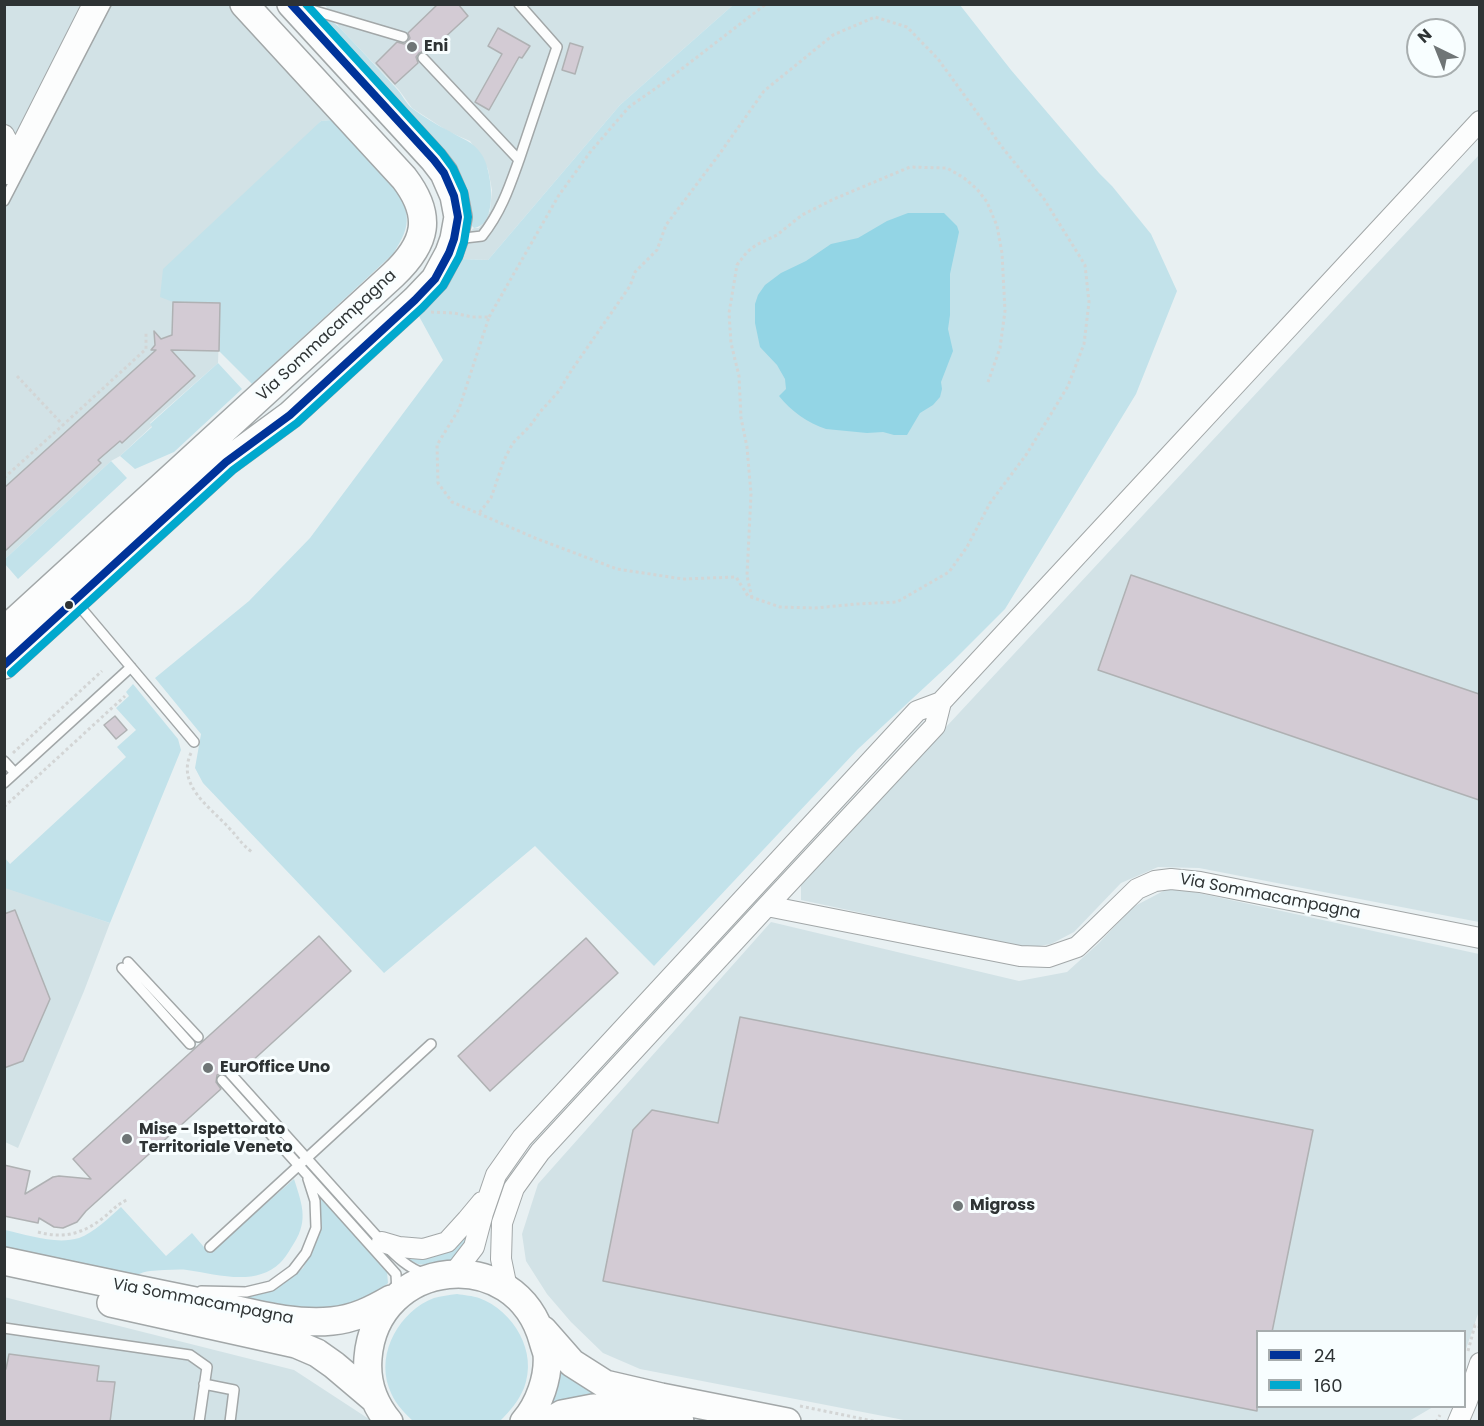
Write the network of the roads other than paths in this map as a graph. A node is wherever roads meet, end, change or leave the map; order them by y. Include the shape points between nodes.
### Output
1 (93, 4) edge
2 (106, 4) edge
3 (244, 4) edge
4 (280, 4) edge
5 (293, 4) edge
6 (519, 4) edge
7 (403, 37) dead end
8 (423, 58) dead end
9 (328, 95) junction
10 (1479, 121) edge
11 (5, 159) edge
12 (519, 160) junction
13 (4, 201) edge
14 (454, 239) junction
15 (75, 600) junction
16 (4, 631) edge
17 (4, 664) edge
18 (131, 667) junction
19 (941, 702) junction
20 (194, 742) road end
21 (8, 758) edge
22 (15, 773) junction
23 (4, 783) edge
24 (767, 906) junction
25 (1479, 938) edge
26 (125, 965) dead end
27 (194, 1040) dead end
28 (431, 1044) dead end
29 (226, 1077) dead end
30 (303, 1162) junction
31 (307, 1173) junction
32 (490, 1190) junction
33 (382, 1242) junction
34 (210, 1247) dead end
35 (4, 1261) edge
36 (447, 1274) junction
37 (4, 1280) edge
38 (507, 1288) junction
39 (150, 1292) junction
40 (397, 1296) junction
41 (539, 1326) junction
42 (4, 1328) edge
43 (1479, 1362) edge
44 (204, 1384) junction
45 (373, 1398) junction
46 (1466, 1403) edge
47 (1464, 1408) edge
48 (792, 1413) edge
49 (199, 1422) edge
50 (230, 1422) edge
51 (389, 1422) edge
52 (524, 1422) edge
53 (548, 1422) edge
54 (680, 1422) edge
55 (1458, 1422) edge

1 - 11 street
2 - 13 lane
3 - 9 street, Via Sommacampagna
4 - 9 street via 292,24 335,73 336,84
5 - 7 lane
5 - 14 street, Via Sommacampagna via 444,173 457,206
6 - 12 lane via 557,47
8 - 12 lane
9 - 16 street, Via Sommacampagna via 412,188 422,218 414,252
10 - 19 street
12 - 14 lane via 506,199 482,236
14 - 15 street, Via Sommacampagna via 435,279 415,300 290,415 226,462
15 - 17 street, Via Sommacampagna
15 - 18 lane
18 - 20 lane
18 - 22 lane
19 - 24 street via 935,726
19 - 32 street via 917,711 538,1120 496,1175
21 - 22 lane
22 - 23 lane
24 - 25 street, Via Sommacampagna via 1020,956 1048,957 1077,947 1137,889 1171,879
24 - 38 street via 540,1152 514,1188 502,1223 501,1259
26 - 27 lane
28 - 30 lane
29 - 30 lane
30 - 31 lane
30 - 33 lane
30 - 34 lane
31 - 39 lane via 315,1201 316,1228 306,1253 293,1270 271,1286 246,1292
31 - 40 lane via 396,1274
32 - 33 street via 447,1242 423,1249
32 - 36 street via 474,1247
33 - 36 lane via 416,1271
35 - 39 street, Via Sommacampagna
36 - 38 street via 473,1274
36 - 40 street, Via Sommacampagna via 417,1283
37 - 45 street, Via Sommacampagna via 296,1344 317,1353
38 - 41 street via 526,1305
39 - 40 street, Via Sommacampagna via 304,1322 368,1313
40 - 45 street, Via Sommacampagna via 379,1317 369,1343 367,1371
41 - 48 street via 572,1363 605,1384 661,1397
41 - 52 street via 547,1355 544,1386
42 - 44 lane via 190,1354 207,1367
43 - 46 street
44 - 49 lane
44 - 50 lane via 234,1390
45 - 51 street, Via Sommacampagna
47 - 55 street
53 - 54 street via 562,1414 593,1408

